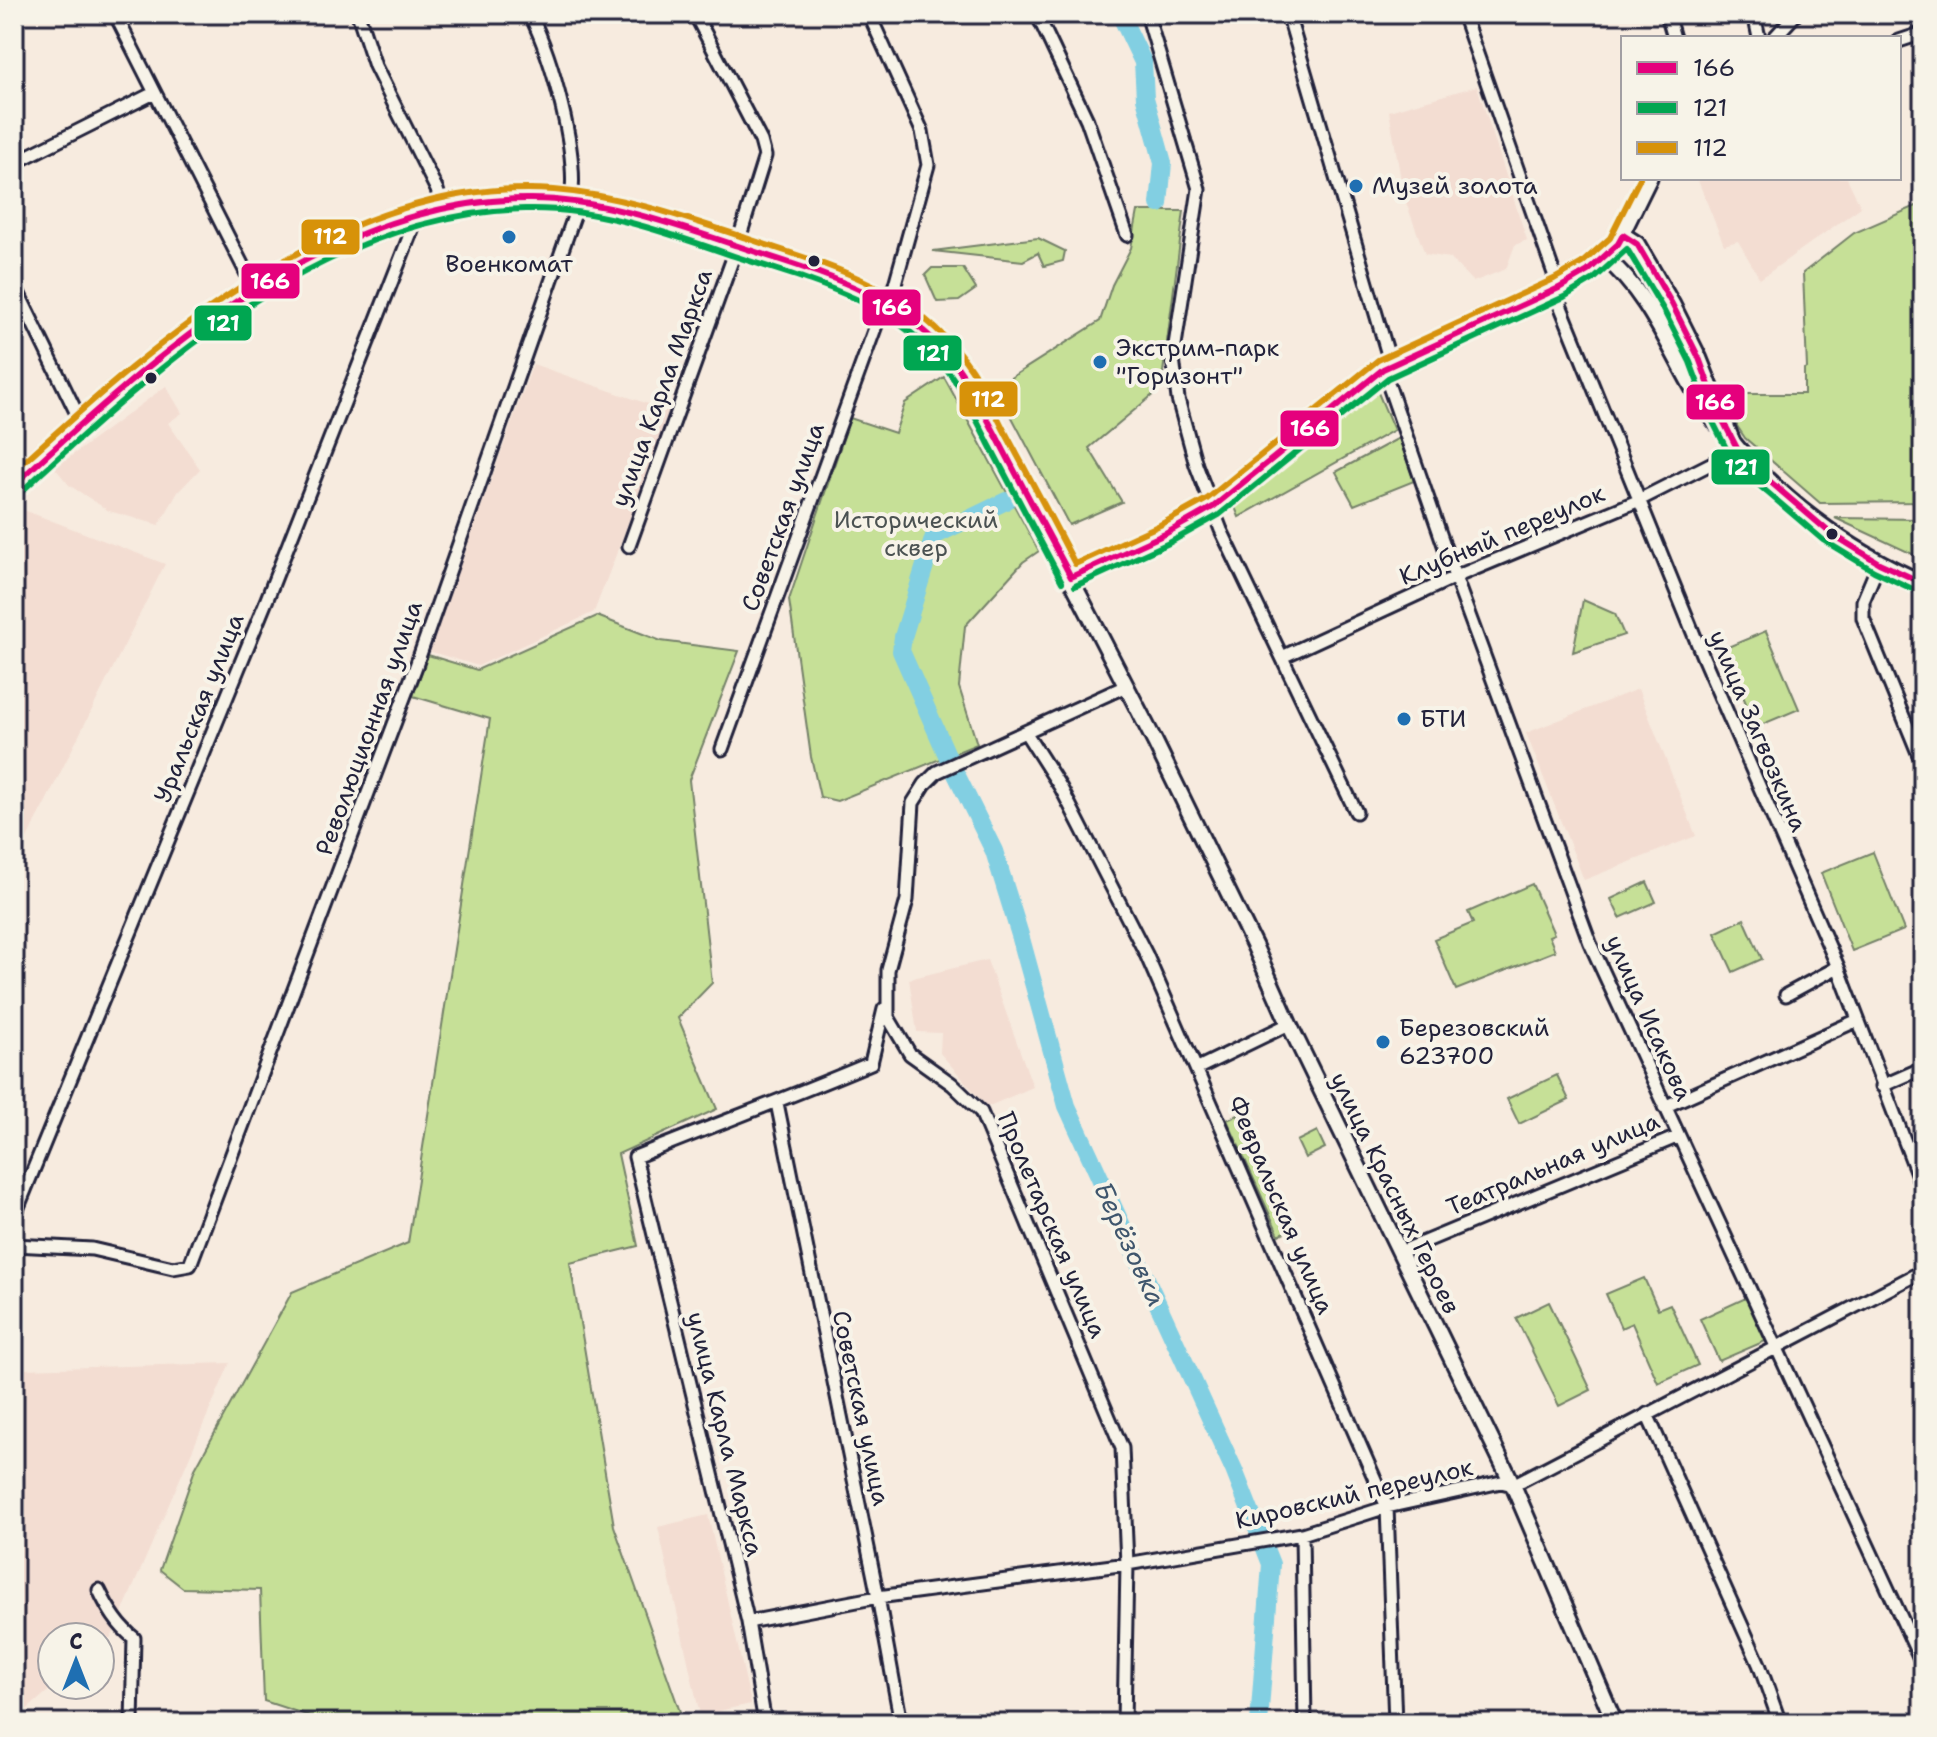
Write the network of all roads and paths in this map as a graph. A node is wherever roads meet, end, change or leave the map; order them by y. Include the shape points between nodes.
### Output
1 (115, 14) edge
2 (358, 14) edge
3 (530, 14) edge
4 (695, 14) edge
5 (869, 14) edge
6 (1037, 14) edge
7 (1147, 14) edge
8 (1288, 14) edge
9 (1463, 14) edge
10 (1667, 14) edge
11 (1754, 14) edge
12 (1796, 14) edge
13 (1923, 33) edge
14 (1673, 36) edge
15 (1759, 36) edge
16 (1776, 36) edge
17 (1901, 40) edge
18 (154, 93) junction
19 (14, 163) edge
20 (1650, 180) edge
21 (575, 202) junction
22 (442, 206) junction
23 (419, 212) junction
24 (1127, 235) dead end
25 (1623, 235) junction
26 (737, 246) junction
27 (1604, 257) junction
28 (14, 284) edge
29 (1557, 289) junction
30 (255, 290) junction
31 (888, 302) junction
32 (1699, 358) junction
33 (1681, 363) junction
34 (1387, 367) junction
35 (81, 422) junction
36 (1735, 447) junction
37 (14, 485) edge
38 (1640, 500) junction
39 (1213, 507) junction
40 (629, 546) dead end
41 (1879, 563) junction
42 (1071, 577) junction
43 (1455, 577) junction
44 (1923, 583) edge
45 (1282, 657) junction
46 (1126, 686) junction
47 (1026, 733) junction
48 (722, 749) dead end
49 (1923, 765) edge
50 (1356, 812) dead end
51 (1838, 967) junction
52 (1786, 995) dead end
53 (886, 1003) junction
54 (1858, 1020) junction
55 (1289, 1024) junction
56 (1198, 1068) junction
57 (1923, 1068) edge
58 (1882, 1086) junction
59 (777, 1103) junction
60 (1664, 1107) junction
61 (1679, 1136) junction
62 (1923, 1189) edge
63 (14, 1217) edge
64 (14, 1245) edge
65 (1400, 1252) junction
66 (1923, 1271) edge
67 (1778, 1346) junction
68 (1647, 1414) junction
69 (1513, 1485) junction
70 (1387, 1507) junction
71 (1302, 1534) junction
72 (1127, 1564) junction
73 (99, 1590) dead end
74 (878, 1597) junction
75 (748, 1622) junction
76 (1923, 1665) edge
77 (132, 1723) edge
78 (765, 1723) edge
79 (901, 1723) edge
80 (1124, 1723) edge
81 (1305, 1723) edge
82 (1395, 1723) edge
83 (1615, 1723) edge
84 (1780, 1723) edge

1 - 18 street
2 - 22 street via 375,66
3 - 21 street via 560,99
4 - 26 street, улица Карла Маркса via 765,156
5 - 31 street, Советская улица via 922,131 928,165
6 - 24 street via 1087,120
7 - 39 street via 1199,189 1173,358 1178,399
8 - 34 street, улица Исакова
9 - 29 street, улица Загвозкина
10 - 14 street
11 - 15 street
12 - 16 street
13 - 17 street
18 - 19 street
18 - 30 street
20 - 25 street
21 - 22 main road, улица Красных Героев via 498,199
21 - 26 main road, улица Красных Героев
21 - 64 street, Революционная улица via 416,666 190,1265 173,1268 92,1249
22 - 23 main road, улица Красных Героев
23 - 30 main road, улица Красных Героев via 373,228
23 - 63 street, Уральская улица
25 - 27 main road
25 - 32 main road via 1637,244
26 - 31 main road, улица Красных Героев
26 - 40 street, улица Карла Маркса
27 - 29 main road
27 - 33 main road via 1636,288
28 - 35 street
29 - 34 main road
29 - 38 street, улица Загвозкина
30 - 35 main road, улица Красных Героев
31 - 42 main road, улица Красных Героев via 932,337 961,370
31 - 48 street, Советская улица
32 - 33 main road via 1690,369
32 - 36 main road
33 - 36 main road via 1703,406
34 - 39 main road
34 - 43 street, улица Исакова
35 - 37 main road, улица Красных Героев
36 - 38 street, Клубный переулок
36 - 41 main road via 1818,523
38 - 43 street, Клубный переулок
38 - 51 street, улица Загвозкина
39 - 42 main road
39 - 45 street
41 - 44 main road
41 - 49 street via 1863,601 1863,618
42 - 46 main road, улица Красных Героев
43 - 45 street, Клубный переулок
43 - 60 street, улица Исакова via 1590,943
45 - 50 street
46 - 47 street, Пролетарская улица
46 - 55 main road, улица Красных Героев
47 - 53 street, Пролетарская улица via 937,772 913,803 907,900 888,970
47 - 56 street, Февральская улица via 1061,788
51 - 52 street
51 - 54 street, улица Загвозкина
53 - 59 street via 871,1063
53 - 72 street, Пролетарская улица via 888,1017 910,1054 981,1112 1122,1448
54 - 58 street, улица Загвозкина
54 - 60 street
55 - 56 street
55 - 65 main road, улица Красных Героев
56 - 70 street, Февральская улица
57 - 58 street
58 - 62 street, улица Загвозкина
59 - 74 street, Советская улица
59 - 75 street, улица Карла Маркса via 635,1157
60 - 61 street, улица Исакова
61 - 65 street, Театральная улица
61 - 67 street, улица Исакова
65 - 69 main road, улица Красных Героев
66 - 67 street, Кировский переулок
67 - 68 street, Кировский переулок
67 - 76 street, улица Исакова
68 - 69 street, Кировский переулок
68 - 84 street via 1759,1664
69 - 70 street, Кировский переулок via 1501,1482
69 - 83 main road, улица Красных Героев
70 - 71 street, Кировский переулок
70 - 82 street, Февральская улица
71 - 72 street, Кировский переулок
71 - 81 street
72 - 74 street, Кировский переулок
72 - 80 street, Пролетарская улица
73 - 77 street via 134,1638
74 - 75 street, Кировский переулок
74 - 79 street, Советская улица
75 - 78 street, улица Карла Маркса

